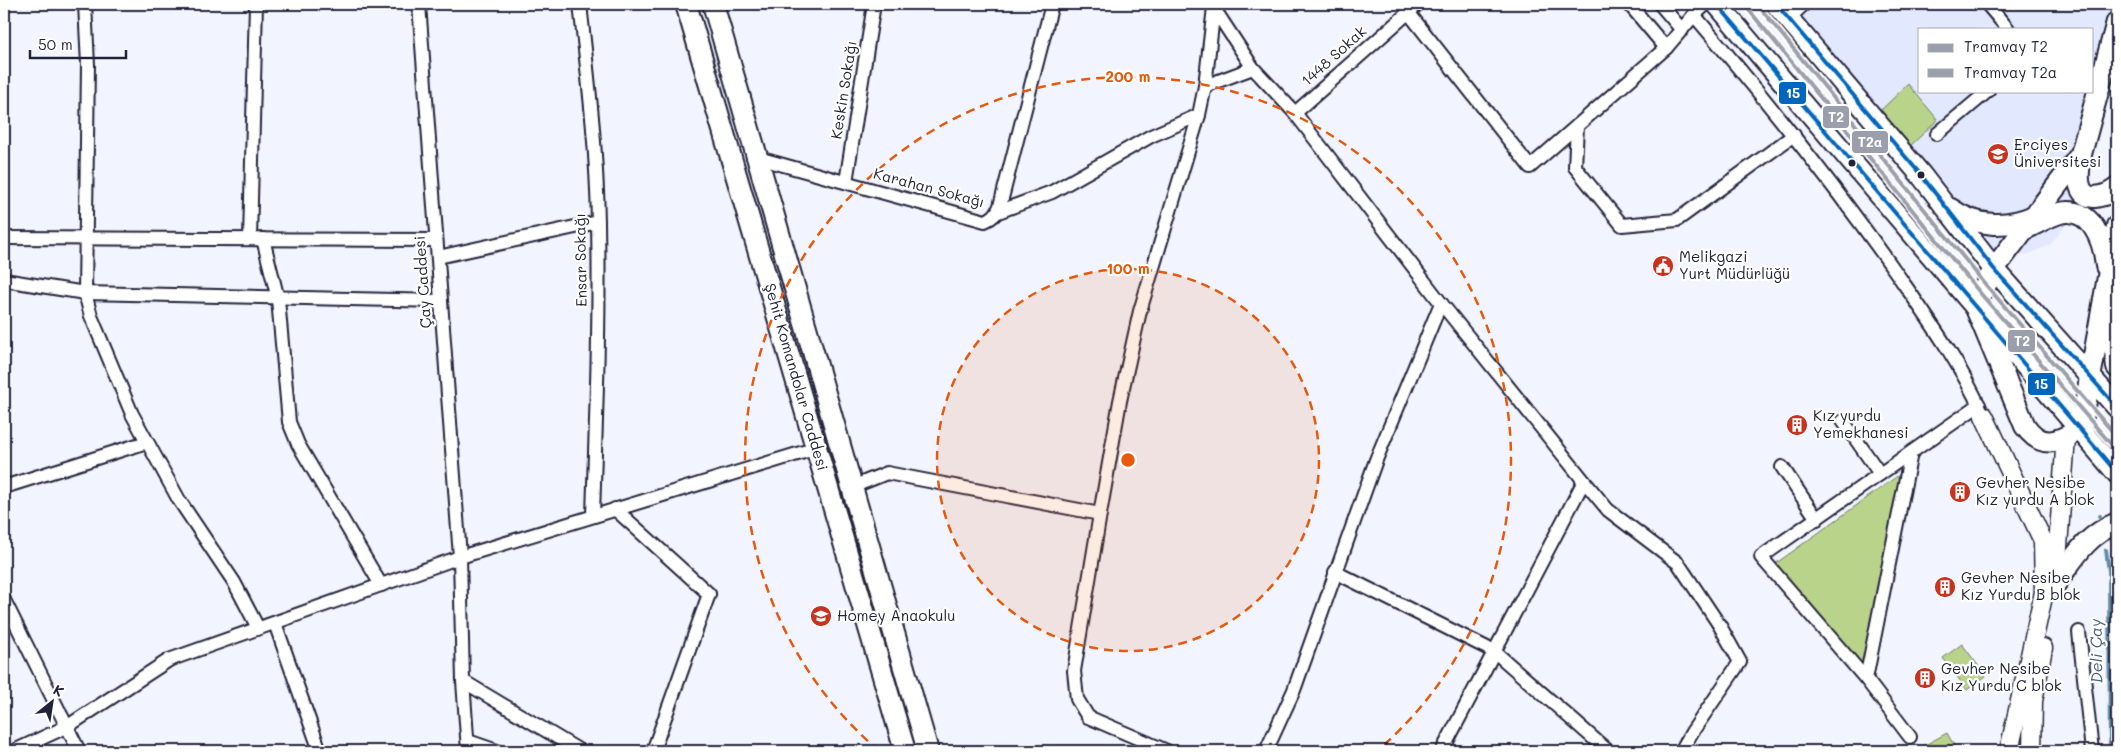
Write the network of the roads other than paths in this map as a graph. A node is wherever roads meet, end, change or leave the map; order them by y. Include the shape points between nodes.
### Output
1 (85, 4) edge
2 (256, 4) edge
3 (419, 4) edge
4 (580, 4) edge
5 (686, 4) edge
6 (713, 4) edge
7 (874, 4) edge
8 (1052, 4) edge
9 (1629, 4) edge
10 (1660, 4) edge
11 (1706, 4) edge
12 (1716, 4) edge
13 (1804, 4) edge
14 (1987, 4) edge
15 (1212, 5) edge
16 (1413, 8) edge
17 (1782, 11) edge
18 (1694, 15) junction
19 (2117, 22) edge
20 (2007, 28) edge
21 (1682, 30) junction
22 (1666, 48) junction
23 (1253, 68) junction
24 (1206, 86) junction
25 (1987, 92) edge
26 (1295, 113) junction
27 (1199, 115) junction
28 (1577, 126) junction
29 (1937, 134) dead end
30 (1794, 136) junction
31 (2081, 154) junction
32 (758, 158) junction
33 (846, 182) junction
34 (2117, 188) edge
35 (1944, 205) junction
36 (998, 212) junction
37 (598, 222) junction
38 (2029, 222) junction
39 (2117, 226) edge
40 (4, 238) edge
41 (87, 238) junction
42 (250, 239) junction
43 (264, 239) junction
44 (436, 240) junction
45 (438, 258) junction
46 (1994, 269) junction
47 (4, 280) edge
48 (2106, 284) junction
49 (86, 293) junction
50 (278, 299) junction
51 (441, 301) junction
52 (1441, 303) junction
53 (1975, 306) junction
54 (2117, 367) edge
55 (2090, 377) junction
56 (2117, 407) edge
57 (1981, 410) junction
58 (1842, 420) dead end
59 (2073, 433) junction
60 (147, 442) junction
61 (817, 448) junction
62 (1911, 453) junction
63 (1782, 467) dead end
64 (2117, 473) edge
65 (1880, 474) junction
66 (1584, 481) junction
67 (4, 486) edge
68 (852, 487) junction
69 (615, 509) junction
70 (1100, 514) junction
71 (593, 516) junction
72 (1817, 519) junction
73 (2117, 523) edge
74 (460, 557) junction
75 (1335, 572) junction
76 (2055, 584) junction
77 (381, 585) junction
78 (4, 600) edge
79 (275, 622) junction
80 (258, 628) junction
81 (2079, 632) dead end
82 (1496, 652) junction
83 (1866, 679) junction
84 (462, 681) junction
85 (68, 726) junction
86 (1910, 737) dead end
87 (468, 746) edge
88 (14, 751) edge
89 (79, 751) edge
90 (320, 751) edge
91 (496, 751) edge
92 (580, 751) edge
93 (653, 751) edge
94 (905, 751) edge
95 (928, 751) edge
96 (1167, 751) edge
97 (1266, 751) edge
98 (1442, 751) edge
99 (1608, 751) edge
100 (1681, 751) edge
101 (2009, 751) edge
102 (2032, 751) edge
103 (2092, 751) edge

1 - 41 street
2 - 42 street
3 - 44 street, Çay Caddesi
4 - 37 street, Ensar Sokağı via 592,109
5 - 61 main road, Şehit Komandolar Caddesi
6 - 32 main road, Şehit Komandolar Caddesi
7 - 33 street, Keskin Sokağı
8 - 36 street, Karahan Sokağı
9 - 22 street
10 - 21 street
11 - 18 street
12 - 53 main road
13 - 17 street
14 - 20 street
15 - 23 street
15 - 24 street
16 - 26 street, 1448 Sokak
16 - 28 street via 1530,167
17 - 35 main road
18 - 21 street
18 - 30 street
19 - 31 main road
21 - 22 street
22 - 28 street
23 - 24 street
23 - 26 street
24 - 27 street
25 - 29 street
26 - 52 street
27 - 36 street via 1151,136 1052,192
27 - 70 street via 1140,311
28 - 30 street via 1575,167 1622,225 1677,220
30 - 57 street via 1936,328 1962,369
31 - 34 main road via 2079,184 2083,191 2090,196 2102,196
31 - 38 main road
32 - 33 street, Karahan Sokağı
32 - 68 main road, Şehit Komandolar Caddesi
33 - 36 street, Karahan Sokağı via 985,221
35 - 38 main road via 1965,217 1989,224
35 - 46 main road
37 - 45 street
37 - 71 street, Ensar Sokağı
38 - 46 main road
38 - 48 main road via 2061,213 2084,217 2102,242
39 - 48 main road
40 - 41 street
41 - 42 street
41 - 49 street
42 - 43 street
43 - 44 street
43 - 50 street
44 - 45 street, Çay Caddesi
45 - 51 street, Çay Caddesi
46 - 53 main road
46 - 55 main road
47 - 49 street
48 - 54 main road
48 - 55 main road
49 - 50 street
49 - 60 street via 91,316
50 - 51 street
50 - 77 street via 289,422 298,444
51 - 74 street, Çay Caddesi
52 - 66 street
52 - 75 street via 1376,460
53 - 59 main road via 2034,375
53 - 59 main road via 2025,426 2035,437 2047,442 2058,441
55 - 56 main road
55 - 59 main road
57 - 62 street
57 - 101 street via 2043,541 2044,592
58 - 65 street
59 - 64 main road
59 - 76 street
60 - 67 street
60 - 80 street via 179,500 234,582
61 - 69 street
61 - 94 main road, Şehit Komandolar Caddesi
62 - 65 street
62 - 83 street
63 - 72 street
65 - 72 street
66 - 82 street
66 - 100 street via 1608,510 1678,563 1740,662
68 - 70 street via 886,474
68 - 95 main road, Şehit Komandolar Caddesi
69 - 71 street
69 - 93 street via 709,594
70 - 96 street via 1074,671 1077,699 1088,717
71 - 74 street
72 - 83 street via 1761,558
73 - 76 main road via 2102,529 2086,542
74 - 77 street
74 - 84 street, Çay Caddesi
75 - 82 street
75 - 97 street via 1294,690
76 - 102 street via 2032,701
77 - 79 street
78 - 85 street
79 - 80 street
79 - 90 street
80 - 85 street via 169,660
81 - 103 street
82 - 98 street
82 - 99 street
83 - 86 street
84 - 87 street, Çay Caddesi
84 - 92 street
85 - 88 street
85 - 89 street
87 - 91 street

